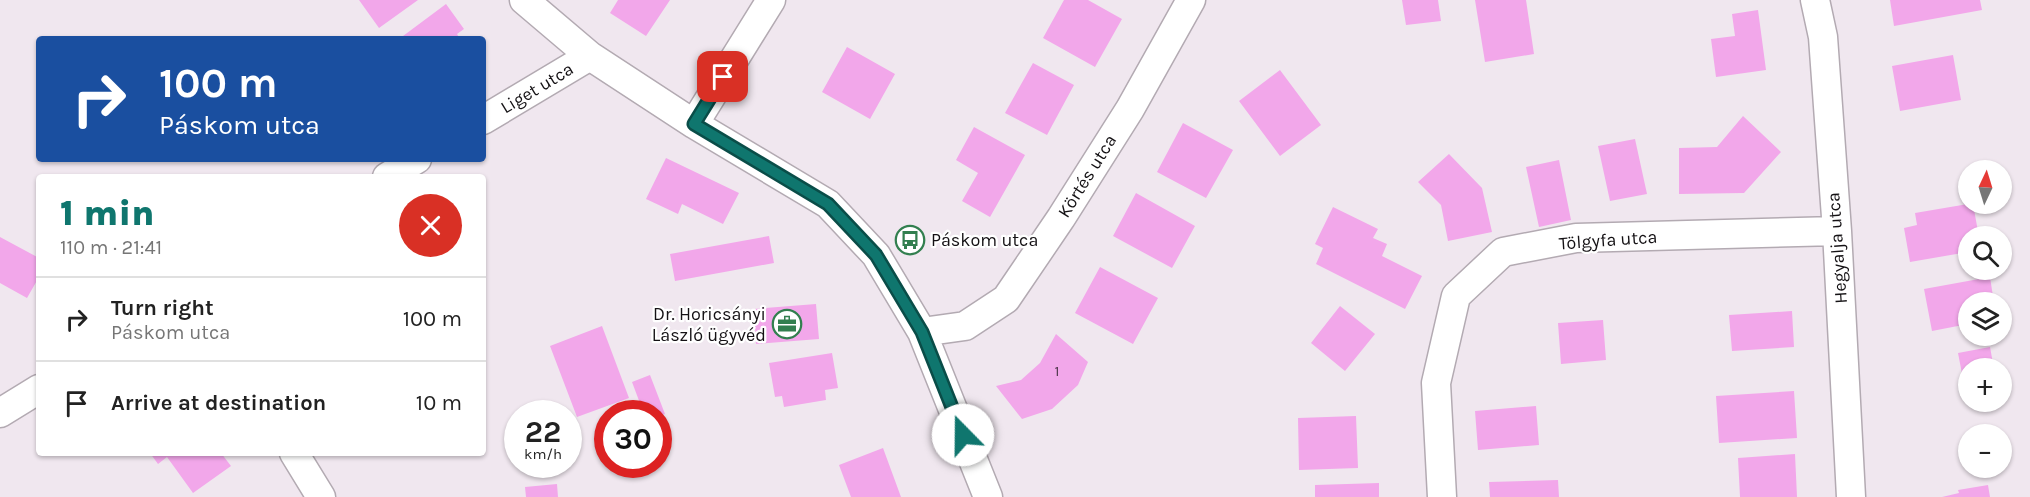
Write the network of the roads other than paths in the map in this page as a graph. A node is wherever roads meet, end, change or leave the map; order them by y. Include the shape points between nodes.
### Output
1 (524, 0) edge
2 (771, 0) edge
3 (1191, 0) edge
4 (1815, 0) edge
5 (590, 56) junction
6 (486, 118) edge
7 (694, 124) junction
8 (412, 162) edge
9 (392, 174) edge
10 (1837, 231) junction
11 (922, 332) junction
12 (36, 391) edge
13 (0, 413) edge
14 (296, 456) edge
15 (321, 497) edge
16 (988, 497) edge
17 (1442, 497) edge
18 (1851, 497) edge

1 - 5 street
2 - 7 street
3 - 11 street, Körtés utca via 1130,109 1006,299 965,326
4 - 10 street, Hegyalja utca via 1823,37
5 - 6 street, Liget utca
5 - 7 street
7 - 11 street via 828,204 876,255
8 - 9 street
10 - 17 street, Tölgyfa utca via 1576,238 1503,252 1456,296 1436,383
10 - 18 street, Hegyalja utca
11 - 16 street
12 - 13 street
14 - 15 street

